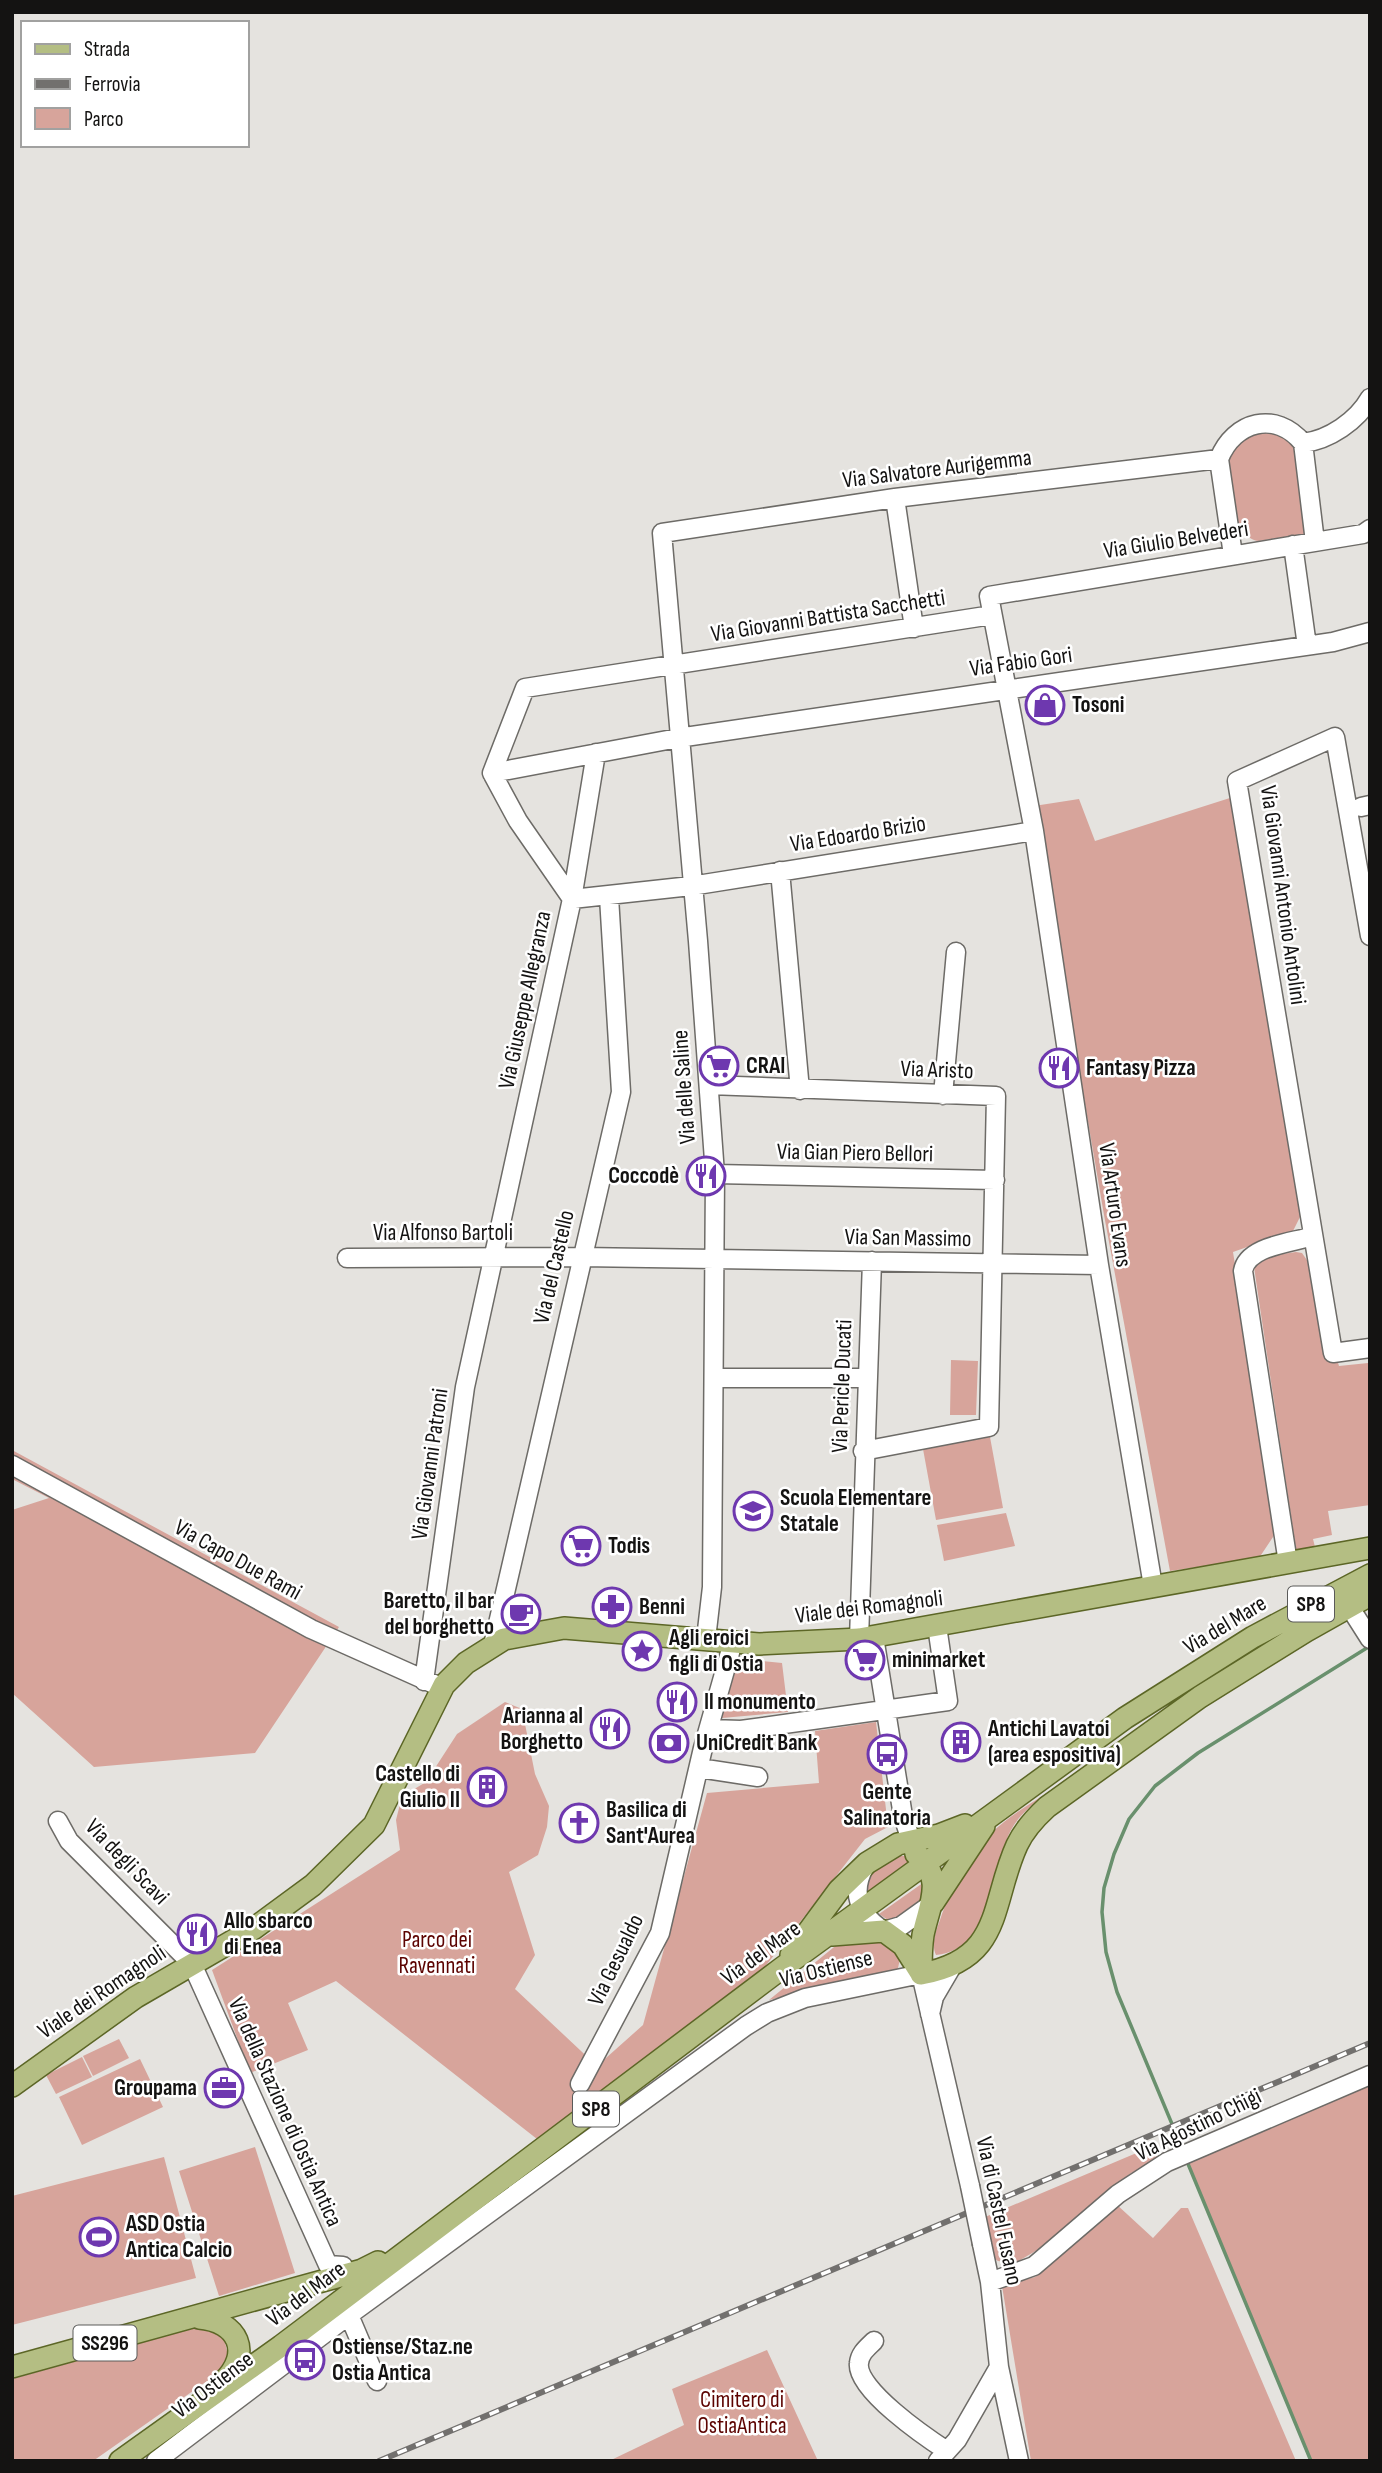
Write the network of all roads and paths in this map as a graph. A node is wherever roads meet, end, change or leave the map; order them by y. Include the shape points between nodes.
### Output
1 (1370, 398) edge
2 (1303, 443) junction
3 (1219, 459) junction
4 (895, 498) junction
5 (1370, 529) edge
6 (662, 533) joint
7 (1315, 542) junction
8 (1293, 545) junction
9 (1233, 555) junction
10 (989, 596) joint
11 (992, 615) junction
12 (914, 628) junction
13 (1370, 632) edge
14 (1307, 646) junction
15 (671, 664) junction
16 (1008, 689) junction
17 (678, 738) junction
18 (596, 753) junction
19 (492, 773) junction
20 (1034, 831) junction
21 (780, 871) junction
22 (691, 886) junction
23 (609, 897) junction
24 (572, 899) junction
25 (1370, 936) edge
26 (956, 952) dead end
27 (709, 1085) junction
28 (800, 1090) junction
29 (943, 1095) junction
30 (715, 1174) junction
31 (995, 1180) junction
32 (1313, 1236) junction
33 (495, 1257) junction
34 (581, 1257) junction
35 (347, 1258) dead end
36 (716, 1259) junction
37 (872, 1261) junction
38 (995, 1264) junction
39 (1098, 1265) junction
40 (1370, 1348) edge
41 (715, 1378) junction
42 (866, 1378) junction
43 (863, 1451) junction
44 (12, 1465) edge
45 (1370, 1548) edge
46 (1288, 1563) junction
47 (1370, 1575) edge
48 (1153, 1586) junction
49 (1370, 1595) edge
50 (1349, 1606) junction
51 (937, 1626) junction
52 (1366, 1634) edge
53 (866, 1638) junction
54 (706, 1639) junction
55 (733, 1642) junction
56 (493, 1644) junction
57 (434, 1683) junction
58 (888, 1710) junction
59 (709, 1729) junction
60 (699, 1768) junction
61 (758, 1777) dead end
62 (903, 1816) junction
63 (990, 1817) junction
64 (58, 1821) dead end
65 (916, 1852) junction
66 (875, 1858) junction
67 (933, 1903) junction
68 (862, 1910) junction
69 (884, 1931) junction
70 (831, 1935) junction
71 (192, 1964) junction
72 (782, 1968) junction
73 (951, 1968) junction
74 (921, 1974) junction
75 (929, 2017) junction
76 (1370, 2075) edge
77 (580, 2084) dead end
78 (12, 2086) edge
79 (409, 2247) junction
80 (336, 2273) junction
81 (990, 2282) junction
82 (349, 2315) junction
83 (197, 2318) junction
84 (874, 2341) dead end
85 (12, 2367) edge
86 (999, 2367) junction
87 (377, 2381) dead end
88 (201, 2402) junction
89 (942, 2456) edge
90 (120, 2461) edge
91 (156, 2461) edge
92 (1019, 2461) edge

1 - 2 street via 1340,428
2 - 3 street via 1284,426 1261,422 1234,435
2 - 7 street
3 - 4 street, Via Salvatore Aurigemma
3 - 9 street
4 - 6 street, Via Salvatore Aurigemma
4 - 12 street
5 - 7 street, Via Giulio Belvederi
6 - 15 street, Via delle Saline
7 - 8 street, Via Giulio Belvederi
8 - 9 street, Via Giulio Belvederi
8 - 14 street
9 - 10 street, Via Giulio Belvederi
10 - 11 street, Via Arturo Evans
11 - 12 street, Via Giovanni Battista Sacchetti
11 - 16 street, Via Arturo Evans
12 - 15 street, Via Giovanni Battista Sacchetti
13 - 14 street, Via Fabio Gori
14 - 16 street, Via Fabio Gori
15 - 17 street, Via delle Saline
15 - 19 street, Via Giovanni Battista Sacchetti via 525,688
16 - 17 street, Via Fabio Gori
16 - 20 street, Via Arturo Evans
17 - 18 street, Via Fabio Gori
17 - 22 street, Via delle Saline
18 - 19 street, Via Fabio Gori
18 - 24 street, Via Giuseppe Allegranza
19 - 24 street via 518,821
20 - 21 street, Via Edoardo Brizio
20 - 39 street, Via Arturo Evans
21 - 22 street, Via Edoardo Brizio
21 - 28 street
22 - 23 street, Via Edoardo Brizio
22 - 27 street, Via delle Saline
23 - 24 street, Via Edoardo Brizio
23 - 34 street, Via del Castello via 621,1093
24 - 33 street, Via Giuseppe Allegranza
25 - 32 street, Via Giovanni Antonio Antolini via 1335,737 1237,781
26 - 29 street
27 - 28 street, Via Aristo
27 - 30 street, Via delle Saline
28 - 29 street, Via Aristo
29 - 31 street, Via Aristo via 996,1096
30 - 31 street, Via Gian Piero Bellori
30 - 36 street, Via delle Saline
31 - 38 street, Via Aristo
32 - 40 street, Via Giovanni Antonio Antolini via 1333,1353
32 - 46 street via 1253,1254 1243,1271
33 - 34 street, Via Alfonso Bartoli
33 - 35 street, Via Alfonso Bartoli
33 - 57 street, Via Giovanni Patroni via 465,1387
34 - 36 street, Via Alfonso Bartoli
34 - 56 street, Via del Castello
36 - 37 street, Via San Massimo
36 - 41 street, Via delle Saline
37 - 38 street, Via San Massimo
37 - 42 street, Via Pericle Ducati
38 - 39 street, Via San Massimo
38 - 43 street, Via Aristo via 989,1427
39 - 48 street, Via Arturo Evans
41 - 42 street
41 - 54 street, Via delle Saline via 712,1587
42 - 43 street, Via Pericle Ducati
43 - 53 street, Via Pericle Ducati
44 - 57 street, Via Capo Due Rami via 311,1629
45 - 46 main road, Viale dei Romagnoli
46 - 48 main road, Viale dei Romagnoli
47 - 63 main road, Via del Mare / SP8 via 1253,1637 1125,1718
48 - 51 main road, Viale dei Romagnoli
49 - 50 main road
50 - 52 street
50 - 73 main road via 1200,1697 1047,1807 1017,1846 989,1929
51 - 53 main road, Viale dei Romagnoli
51 - 58 street via 948,1701
53 - 55 main road, Viale dei Romagnoli
53 - 58 street, Via Pericle Ducati
54 - 55 main road, Viale dei Romagnoli
54 - 56 main road, Viale dei Romagnoli via 564,1628 515,1635
55 - 59 street, Via Gesualdo
56 - 57 main road, Viale dei Romagnoli
57 - 71 main road, Viale dei Romagnoli via 390,1797 363,1838 276,1913
58 - 59 street via 741,1730
58 - 62 street, Via Pericle Ducati
59 - 60 street, Via Gesualdo
60 - 61 street
60 - 77 street, Via Gesualdo via 660,1933
62 - 65 street, Via Pericle Ducati
62 - 66 street via 896,1835
63 - 65 main road, Via del Mare / SP8
63 - 67 main road
64 - 71 street, Via degli Scavi via 69,1841
65 - 66 main road via 901,1850
65 - 67 main road via 934,1884
65 - 68 main road, Via del Mare / SP8
66 - 68 street via 856,1889
66 - 72 main road via 839,1890
67 - 69 street via 901,1926
67 - 74 main road via 922,1941
68 - 69 street
68 - 70 main road, Via del Mare / SP8
69 - 70 main road
69 - 74 main road via 903,1945
70 - 72 main road, Via del Mare / SP8
71 - 78 main road, Viale dei Romagnoli via 130,2001
71 - 80 street, Via della Stazione di Ostia Antica via 328,2265
72 - 79 main road, Via del Mare / SP8
73 - 74 main road, Via Ostiense
73 - 75 street via 934,1997
74 - 75 street, Via di Castel Fusano
74 - 82 street, Via Ostiense via 805,1998 757,2018
75 - 81 street, Via di Castel Fusano, bridge
76 - 81 street, Via Agostino Chigi via 1167,2162 1118,2194 1034,2266
79 - 80 main road via 362,2270
79 - 88 main road, Via del Mare / SP8
80 - 83 main road, SS296
81 - 86 street, Via di Castel Fusano
82 - 87 street
82 - 91 street, Via Ostiense
83 - 85 main road, SS296
83 - 88 main road, Via del Mare via 228,2327 239,2349 231,2374
84 - 89 street via 862,2352 860,2376
86 - 89 street via 957,2440
86 - 92 street, Via di Castel Fusano
88 - 90 main road, Via del Mare / SP8

